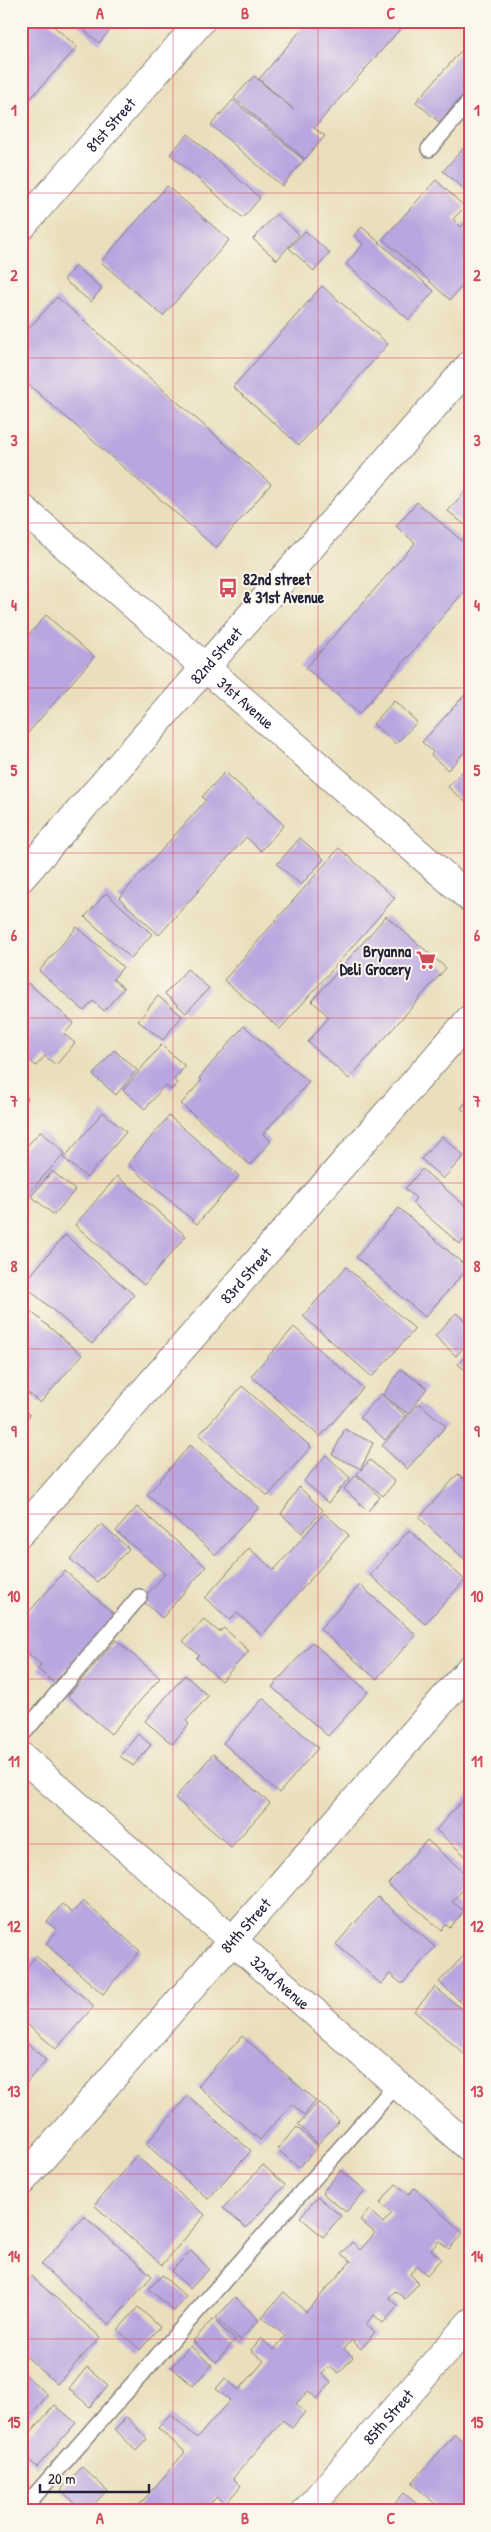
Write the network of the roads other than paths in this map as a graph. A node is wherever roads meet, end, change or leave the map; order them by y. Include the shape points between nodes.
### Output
1 (201, 21) edge
2 (470, 101) edge
3 (429, 149) dead end
4 (21, 227) edge
5 (470, 365) edge
6 (21, 507) edge
7 (206, 668) junction
8 (21, 878) edge
9 (470, 898) edge
10 (470, 1019) edge
11 (21, 1532) edge
12 (139, 1597) dead end
13 (470, 1669) edge
14 (21, 1736) edge
15 (21, 1756) edge
16 (232, 1941) junction
17 (397, 2084) junction
18 (470, 2148) edge
19 (21, 2182) edge
20 (470, 2323) edge
21 (21, 2511) edge
22 (306, 2511) edge

1 - 4 street, 81st Street
2 - 3 lane
5 - 7 street, 82nd Street
6 - 7 street, 31st Avenue
7 - 8 street, 82nd Street
7 - 9 street, 31st Avenue
10 - 11 street, 83rd Street
12 - 14 lane
13 - 16 street, 84th Street
15 - 16 street, 32nd Avenue
16 - 17 street, 32nd Avenue
16 - 19 street, 84th Street
17 - 18 street, 32nd Avenue
17 - 21 lane
20 - 22 street, 85th Street

